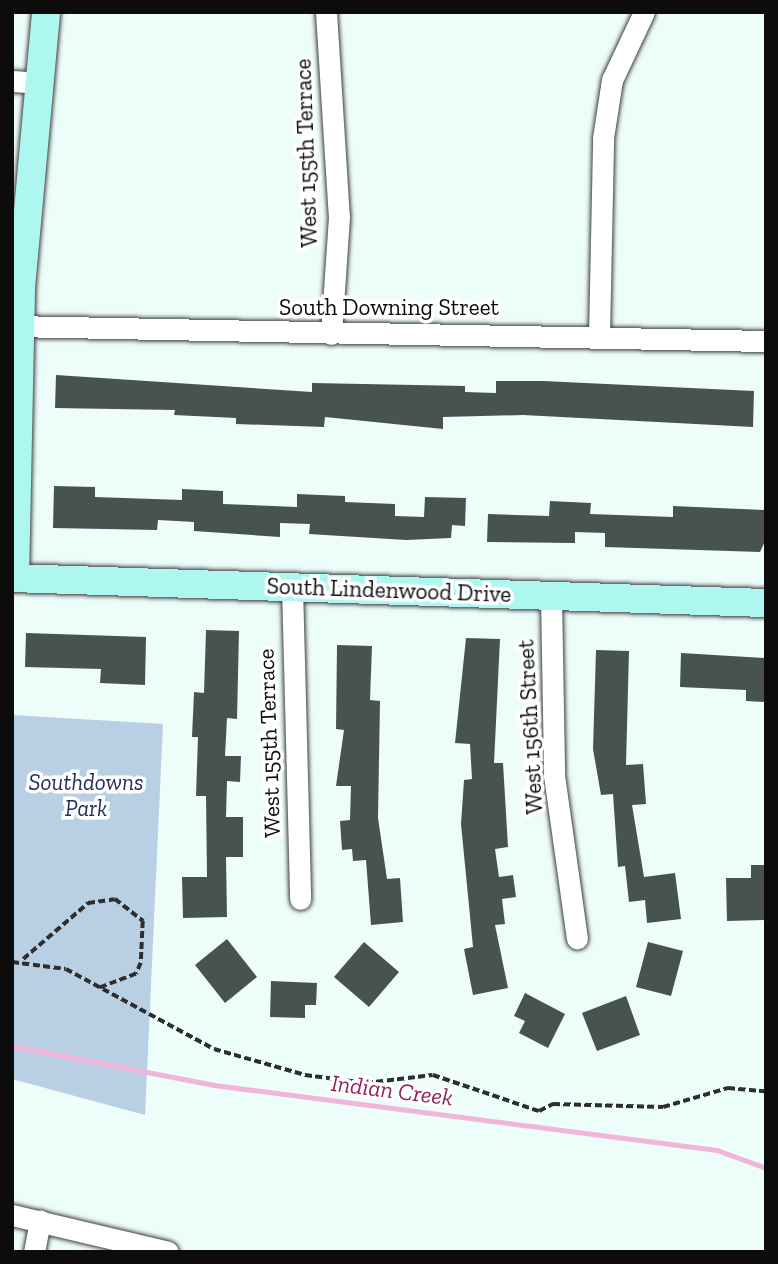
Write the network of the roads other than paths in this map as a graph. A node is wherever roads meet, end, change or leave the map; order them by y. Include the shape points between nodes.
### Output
1 (46, 12) edge
2 (326, 12) edge
3 (644, 12) edge
4 (25, 82) edge
5 (16, 326) edge
6 (331, 334) junction
7 (599, 336) junction
8 (766, 341) edge
9 (14, 578) edge
10 (292, 586) junction
11 (551, 596) junction
12 (766, 603) edge
13 (300, 899) dead end
14 (577, 938) dead end
15 (12, 1215) edge
16 (40, 1221) junction
17 (34, 1252) edge
18 (168, 1252) edge

1 - 4 street
2 - 6 street, West 155th Terrace via 340,217
3 - 7 street via 612,80 603,138
4 - 5 street
5 - 6 street, South Downing Street
5 - 9 street
6 - 7 street, South Downing Street
7 - 8 street, South Downing Street
9 - 10 street, South Lindenwood Drive
10 - 11 street, South Lindenwood Drive
10 - 13 street, West 155th Terrace
11 - 12 street, South Lindenwood Drive
11 - 14 street, West 156th Street via 554,775
15 - 16 street
16 - 17 street
16 - 18 street

